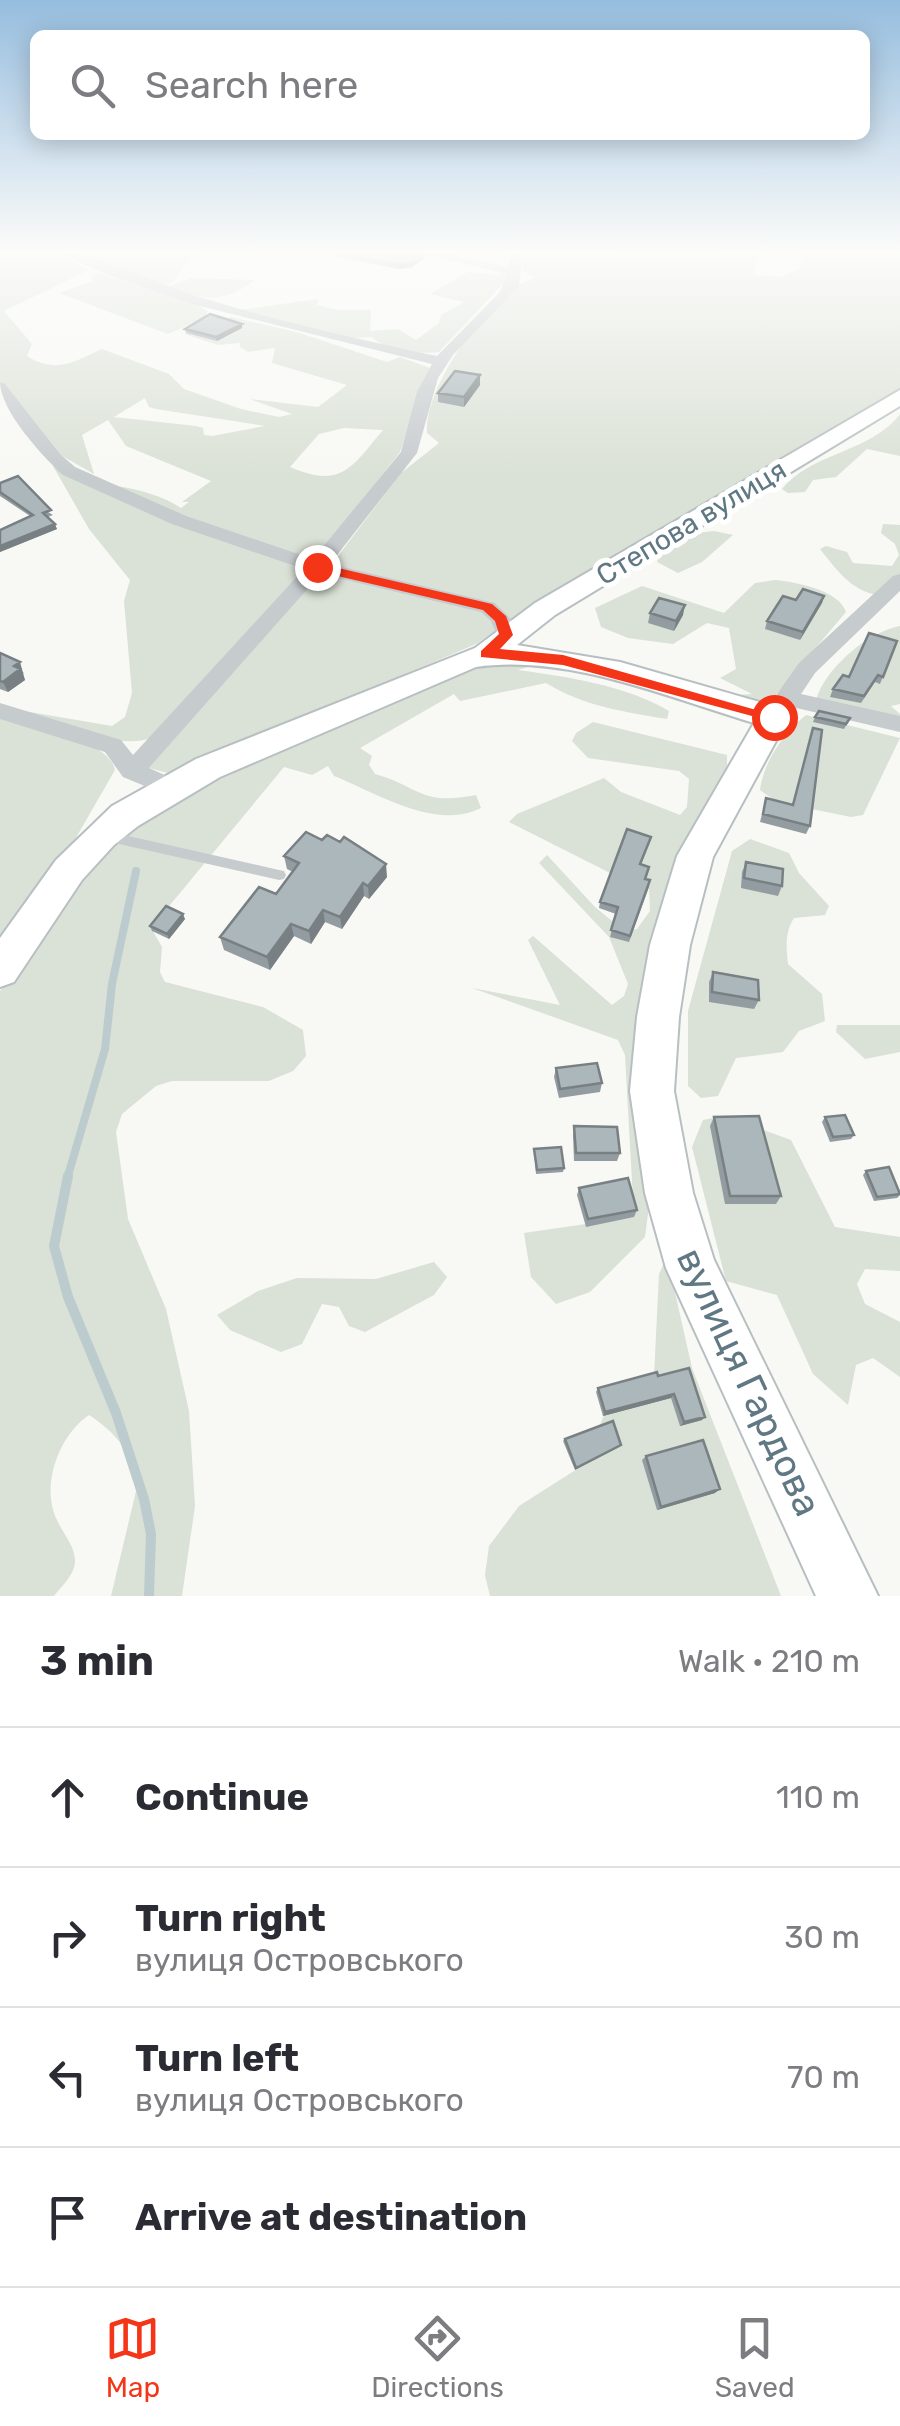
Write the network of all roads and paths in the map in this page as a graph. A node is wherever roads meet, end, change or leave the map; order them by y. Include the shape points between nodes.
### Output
1 (292, 326) edge
2 (475, 326) edge
3 (440, 362) junction
4 (0, 388) edge
5 (900, 397) edge
6 (317, 567) junction
7 (900, 580) edge
8 (496, 644) junction
9 (780, 707) junction
10 (0, 711) edge
11 (900, 724) edge
12 (132, 770) junction
13 (169, 787) junction
14 (101, 835) junction
15 (279, 874) dead end
16 (0, 970) edge
17 (848, 1596) edge

1 - 3 street
2 - 3 street
3 - 6 street via 424,392 408,453
4 - 6 street via 70,471 179,520
5 - 8 street, Степова вулиця
6 - 8 street via 488,607 501,619
6 - 12 street
7 - 9 street, вулиця Гардова via 808,668
8 - 9 street
8 - 13 street, Степова вулиця
9 - 11 street
9 - 17 street, вулиця Гардова via 695,856 670,945 652,1092 669,1193 691,1268
10 - 12 street via 113,746
12 - 13 street
13 - 14 street, Степова вулиця
14 - 15 lane
14 - 16 street, Степова вулиця

